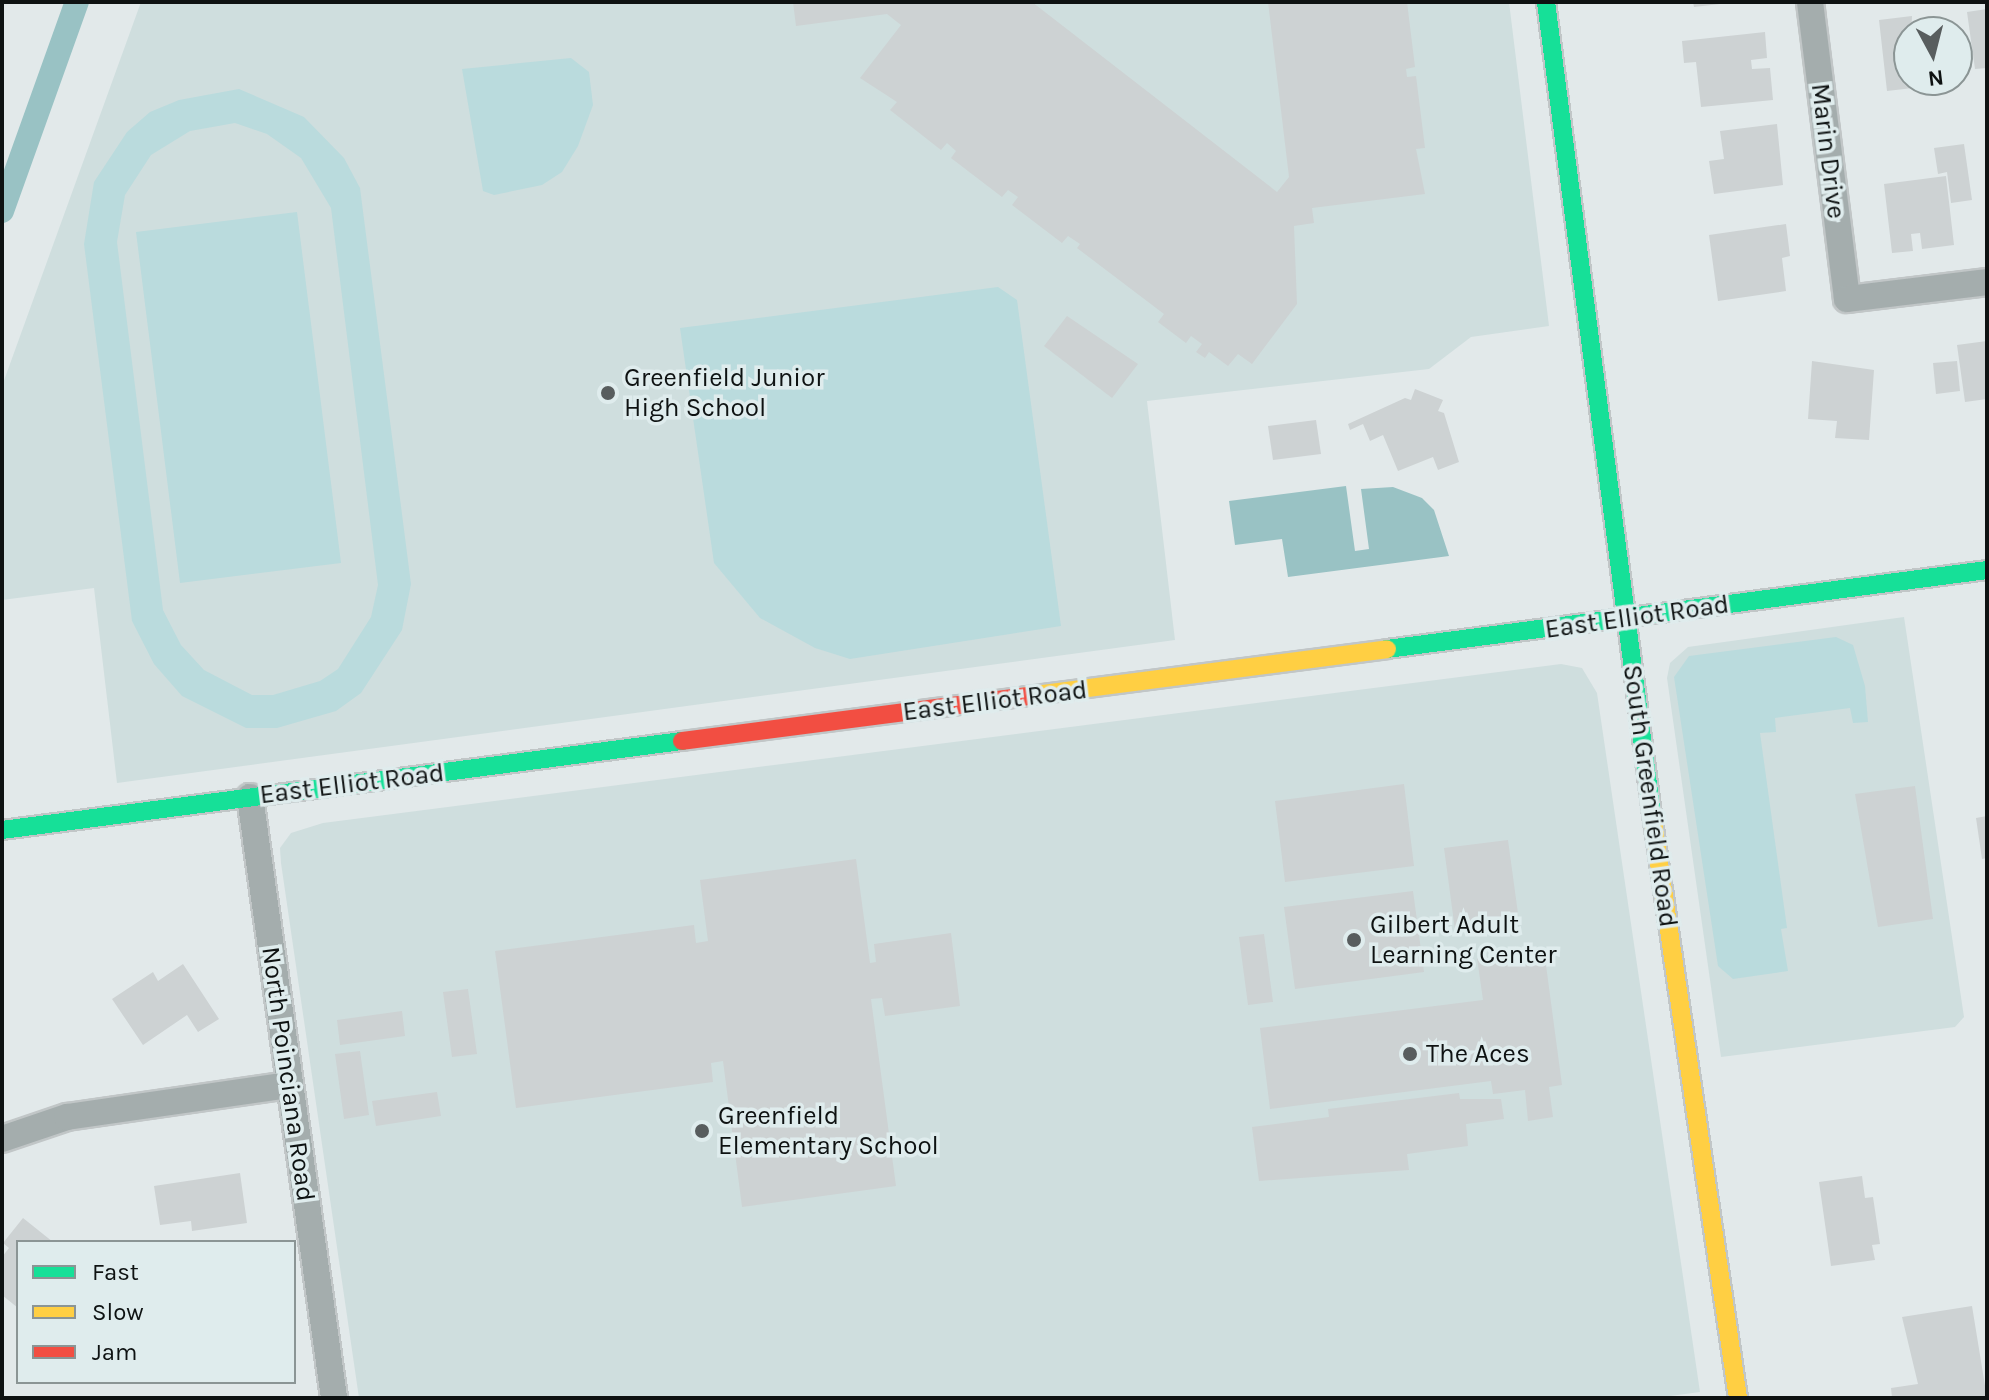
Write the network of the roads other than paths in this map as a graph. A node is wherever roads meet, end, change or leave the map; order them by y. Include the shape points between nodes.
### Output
1 (1546, 2) edge
2 (1810, 2) edge
3 (1987, 282) edge
4 (1987, 570) edge
5 (1624, 619) junction
6 (250, 797) junction
7 (2, 830) edge
8 (290, 1085) junction
9 (2, 1139) edge
10 (334, 1398) edge
11 (1738, 1398) edge

1 - 5 main road, South Greenfield Road
2 - 3 street, Marin Drive via 1847,299
4 - 5 main road, East Elliot Road
5 - 6 main road, East Elliot Road
5 - 11 main road, South Greenfield Road
6 - 7 main road, East Elliot Road
6 - 8 street, North Poinciana Road
8 - 9 street via 67,1117
8 - 10 street, North Poinciana Road

